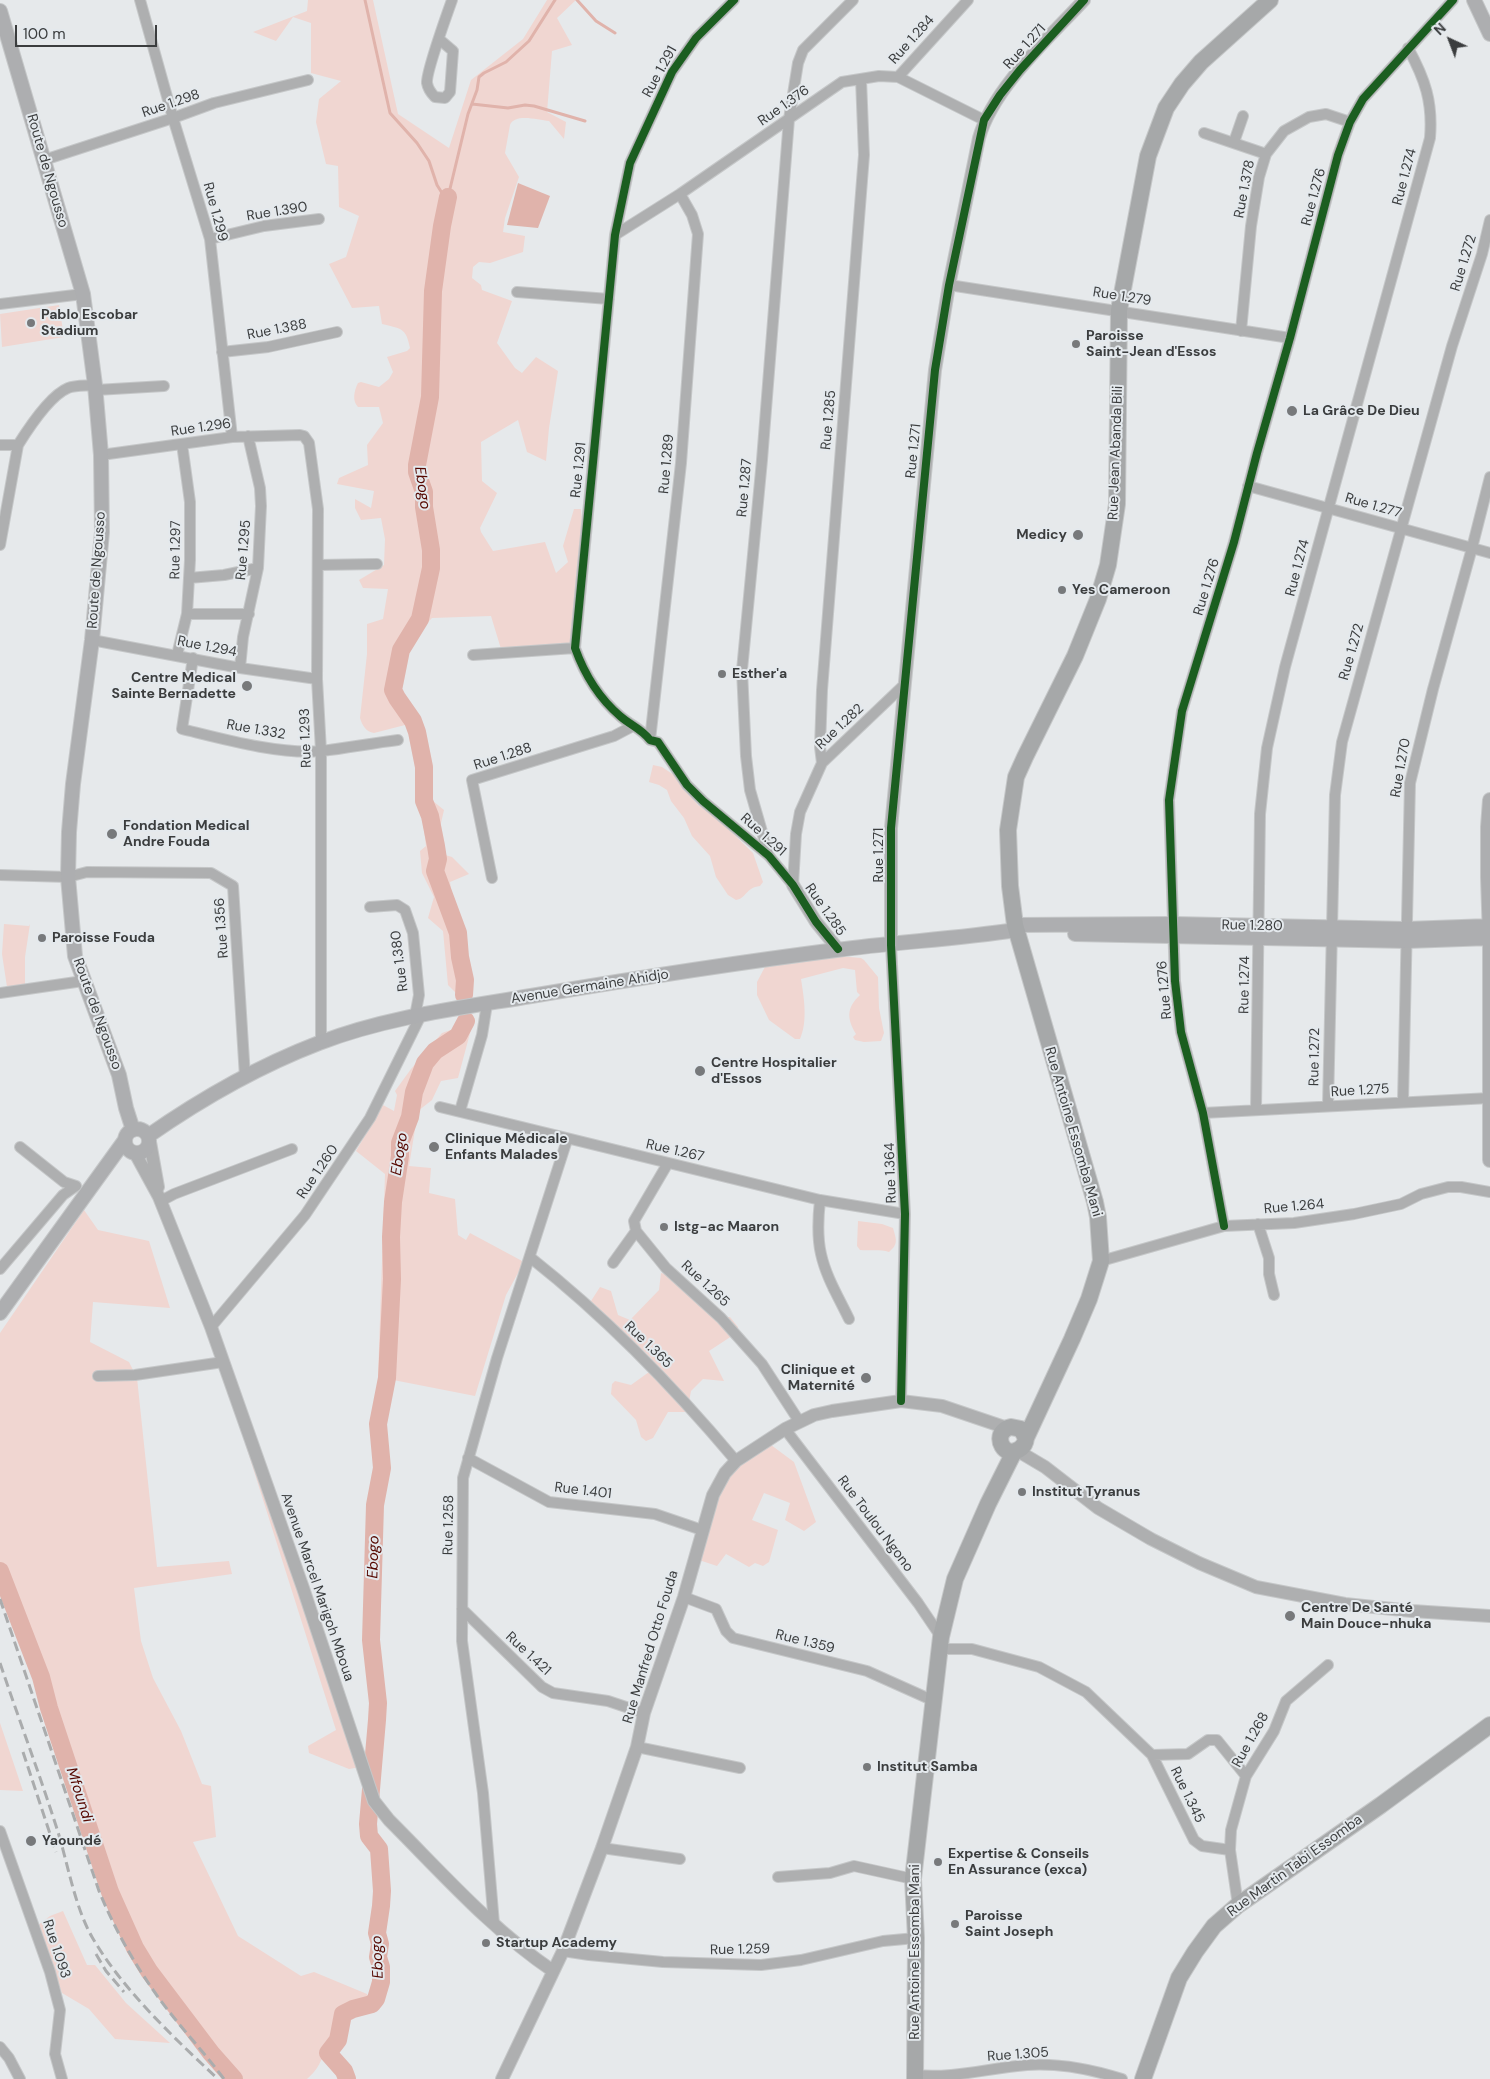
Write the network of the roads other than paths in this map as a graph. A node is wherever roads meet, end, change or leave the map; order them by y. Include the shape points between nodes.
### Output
1 (140, 0) edge
2 (452, 0) edge
3 (734, 0) edge
4 (853, 0) edge
5 (968, 0) edge
6 (1084, 0) edge
7 (1270, 0) edge
8 (1453, 0) edge
9 (1474, 0) edge
10 (0, 11) edge
11 (1490, 34) edge
12 (439, 39) junction
13 (1408, 48) junction
14 (898, 77) junction
15 (308, 80) dead end
16 (861, 80) junction
17 (1244, 116) dead end
18 (173, 118) junction
19 (789, 119) junction
20 (984, 120) junction
21 (1350, 122) junction
22 (1204, 132) dead end
23 (1234, 142) junction
24 (1266, 154) junction
25 (44, 160) junction
26 (680, 194) junction
27 (319, 219) dead end
28 (1490, 220) edge
29 (615, 235) junction
30 (210, 239) junction
31 (1482, 254) junction
32 (1490, 265) edge
33 (949, 285) junction
34 (517, 292) dead end
35 (83, 294) junction
36 (609, 299) junction
37 (0, 304) edge
38 (1119, 310) junction
39 (1241, 330) junction
40 (337, 332) dead end
41 (1290, 338) junction
42 (222, 352) junction
43 (164, 386) dead end
44 (96, 388) junction
45 (248, 436) junction
46 (304, 436) joint
47 (232, 437) junction
48 (182, 444) junction
49 (0, 445) edge
50 (18, 445) junction
51 (101, 454) junction
52 (1490, 477) edge
53 (1248, 486) junction
54 (1329, 508) junction
55 (1402, 528) junction
56 (0, 545) edge
57 (1472, 548) junction
58 (1490, 553) edge
59 (377, 564) dead end
60 (318, 565) junction
61 (258, 568) junction
62 (189, 578) junction
63 (187, 614) junction
64 (249, 614) junction
65 (92, 640) junction
66 (575, 648) junction
67 (177, 655) junction
68 (473, 655) dead end
69 (193, 658) junction
70 (240, 668) junction
71 (317, 679) junction
72 (905, 684) junction
73 (633, 726) junction
74 (398, 740) dead end
75 (650, 740) junction
76 (321, 751) junction
77 (822, 763) junction
78 (1490, 800) edge
79 (1489, 827) edge
80 (769, 856) junction
81 (0, 875) edge
82 (68, 877) junction
83 (492, 878) dead end
84 (792, 886) junction
85 (370, 907) dead end
86 (1490, 926) edge
87 (1016, 930) junction
88 (1173, 931) junction
89 (1259, 932) junction
90 (1332, 933) junction
91 (1407, 935) junction
92 (1490, 938) edge
93 (891, 945) junction
94 (838, 950) junction
95 (84, 981) junction
96 (0, 993) edge
97 (487, 1004) junction
98 (418, 1015) junction
99 (321, 1042) junction
100 (246, 1077) junction
101 (1490, 1098) edge
102 (1403, 1102) junction
103 (1328, 1106) junction
104 (440, 1107) dead end
105 (1256, 1110) junction
106 (460, 1111) junction
107 (1203, 1113) junction
108 (137, 1140) junction
109 (567, 1140) junction
110 (20, 1147) dead end
111 (292, 1149) dead end
112 (1490, 1160) edge
113 (668, 1163) junction
114 (1490, 1192) edge
115 (160, 1199) junction
116 (820, 1200) junction
117 (905, 1214) junction
118 (1258, 1224) junction
119 (1224, 1226) junction
120 (636, 1231) junction
121 (531, 1258) junction
122 (1101, 1261) junction
123 (613, 1263) dead end
124 (0, 1269) edge
125 (1274, 1295) dead end
126 (0, 1313) edge
127 (849, 1319) dead end
128 (211, 1327) junction
129 (223, 1362) junction
130 (98, 1376) dead end
131 (901, 1401) junction
132 (799, 1421) junction
133 (785, 1429) junction
134 (1012, 1440) junction
135 (468, 1458) junction
136 (736, 1461) junction
137 (702, 1530) junction
138 (684, 1596) junction
139 (462, 1609) junction
140 (1490, 1616) edge
141 (941, 1643) junction
142 (1328, 1665) dead end
143 (934, 1701) junction
144 (644, 1713) junction
145 (1490, 1726) edge
146 (637, 1747) junction
147 (1152, 1755) junction
148 (740, 1768) dead end
149 (1246, 1776) junction
150 (0, 1831) edge
151 (602, 1848) junction
152 (1230, 1850) junction
153 (680, 1859) dead end
154 (778, 1877) dead end
155 (913, 1879) junction
156 (1238, 1905) junction
157 (494, 1924) junction
158 (916, 1938) junction
159 (563, 1950) junction
160 (553, 1972) junction
161 (0, 2047) edge
162 (915, 2077) edge
163 (20, 2079) edge
164 (62, 2079) edge
165 (502, 2079) edge
166 (1122, 2079) edge
167 (1143, 2079) edge

1 - 18 street, Rue 1.299
2 - 12 street
3 - 29 street, Rue 1.291 via 696,38 672,72 630,163
4 - 19 street, Rue 1.287 via 803,50
5 - 14 street, Rue 1.284
6 - 20 street, Rue 1.271 via 1000,94
7 - 38 main road, Rue Jean Abanda Bili via 1201,62 1166,108 1148,156
8 - 13 street, Rue 1.276
9 - 11 main road
10 - 25 main road, Route de Ngousso
12 - 12 street via 453,51 450,92 445,98 435,97 427,81
13 - 21 street, Rue 1.276 via 1363,99
13 - 54 street, Rue 1.274 via 1430,96 1430,138
14 - 16 street, Rue 1.376 via 879,76
14 - 20 street, Rue 1.376
15 - 18 street, Rue 1.298 via 214,103
16 - 19 street, Rue 1.376 via 842,82
16 - 77 street, Rue 1.285 via 864,155 822,690
17 - 23 street
18 - 25 street, Rue 1.298
18 - 30 street, Rue 1.299
19 - 26 street, Rue 1.376
19 - 80 street, Rue 1.287 via 742,670 750,790
20 - 33 street, Rue 1.271
21 - 24 street, Rue 1.378 via 1326,114 1309,117 1284,131
21 - 41 street, Rue 1.276
22 - 23 street
23 - 24 street
24 - 39 street, Rue 1.378 via 1252,226
25 - 35 main road, Route de Ngousso
26 - 29 street, Rue 1.376
26 - 75 street, Rue 1.289 via 698,234 681,464
27 - 30 street, Rue 1.390 via 264,226
28 - 31 street, Rue 1.272
29 - 36 street, Rue 1.291
30 - 42 street, Rue 1.299
31 - 32 street
31 - 55 street, Rue 1.272 via 1452,346
33 - 38 street, Rue 1.279
33 - 72 street, Rue 1.271 via 935,370
34 - 36 street
35 - 37 street
35 - 44 main road, Route de Ngousso
36 - 66 street, Rue 1.291
38 - 39 street, Rue 1.279
38 - 87 main road, Rue Jean Abanda Bili via 1117,504 1108,564 1098,599 1074,656 1016,777 1008,830
39 - 41 street, Rue 1.279
40 - 42 street, Rue 1.388 via 268,347
41 - 53 street, Rue 1.276
42 - 47 street, Rue 1.299
43 - 44 street
44 - 50 street via 75,386 62,391
44 - 51 main road, Route de Ngousso
45 - 46 street, Rue 1.296
45 - 47 street, Rue 1.296
45 - 61 street, Rue 1.295 via 260,488
46 - 60 street, Rue 1.293 via 309,443 316,482
47 - 48 street, Rue 1.296
48 - 51 street, Rue 1.296
48 - 62 street, Rue 1.297 via 190,502
49 - 50 street
50 - 56 street
51 - 65 main road, Route de Ngousso via 102,532
52 - 57 street, Rue 1.270
53 - 54 street, Rue 1.277
53 - 88 street, Rue 1.276 via 1182,710 1169,800
54 - 55 street, Rue 1.277
54 - 89 street, Rue 1.274 via 1285,667 1267,748 1260,814
55 - 57 street, Rue 1.277
55 - 90 street, Rue 1.272 via 1342,742 1335,795
57 - 58 street, Rue 1.277
57 - 91 street, Rue 1.270 via 1432,689 1410,783
59 - 60 street
60 - 71 street, Rue 1.293
61 - 62 street
61 - 64 street, Rue 1.295
62 - 63 street, Rue 1.297
63 - 64 street
63 - 67 street, Rue 1.297
64 - 70 street, Rue 1.295
65 - 67 street, Rue 1.294
65 - 82 main road, Route de Ngousso via 73,784
66 - 68 street
66 - 73 street, Rue 1.291 via 601,696
67 - 69 street, Rue 1.294
69 - 70 street, Rue 1.294
69 - 76 street, Rue 1.332 via 182,729 236,742
70 - 71 street, Rue 1.294
71 - 76 street, Rue 1.293
72 - 77 street, Rue 1.282
72 - 93 street, Rue 1.271 via 890,828
73 - 75 street, Rue 1.291 via 644,731
73 - 83 street, Rue 1.288 via 614,736 472,780
74 - 76 street, Rue 1.332
75 - 80 street, Rue 1.291 via 658,742 675,769 703,801
76 - 99 street, Rue 1.293
77 - 84 street, Rue 1.282 via 800,812
78 - 79 main road
79 - 86 main road
80 - 84 street, Rue 1.291
81 - 82 street
82 - 95 main road, Route de Ngousso via 75,956
82 - 100 street, Rue 1.356 via 87,872 211,874 233,886
84 - 94 street, Rue 1.285
85 - 98 street, Rue 1.380 via 397,905 405,910 414,934
86 - 91 main road, Rue 1.280
86 - 92 main road
87 - 88 main road, Rue 1.280 via 1042,933
87 - 93 main road, Avenue Germaine Ahidjo
87 - 122 main road, Rue Antoine Essomba Mani via 1095,1202
88 - 89 main road, Rue 1.280
88 - 107 street, Rue 1.276 via 1181,1032
89 - 90 main road, Rue 1.280
89 - 105 street, Rue 1.274
90 - 91 main road, Rue 1.280
90 - 103 street, Rue 1.272
91 - 92 main road, Rue 1.280
91 - 102 street, Rue 1.270
92 - 101 main road
93 - 94 main road, Avenue Germaine Ahidjo
93 - 117 street, Rue 1.364
94 - 97 main road, Avenue Germaine Ahidjo
95 - 96 street
95 - 108 main road, Route de Ngousso via 119,1075
97 - 98 main road, Avenue Germaine Ahidjo
97 - 106 street via 482,1035
98 - 99 main road, Avenue Germaine Ahidjo
98 - 128 street, Rue 1.260 via 370,1118 310,1207
99 - 100 main road, Avenue Germaine Ahidjo
100 - 108 main road, Avenue Germaine Ahidjo
101 - 102 street, Rue 1.275
101 - 112 main road
102 - 103 street, Rue 1.275
103 - 105 street, Rue 1.275
104 - 106 street, Rue 1.267
105 - 107 street, Rue 1.275
106 - 109 street, Rue 1.267
107 - 119 street, Rue 1.276
108 - 115 street, Avenue Marcel Marigoh Mboua
108 - 115 street
108 - 126 main road via 96,1181
109 - 113 street, Rue 1.267
109 - 121 street, Rue 1.258
110 - 124 street via 64,1182 76,1186 63,1195
111 - 115 street
113 - 116 street, Rue 1.267
113 - 120 street via 634,1221
114 - 118 street, Rue 1.264 via 1448,1188 1421,1194 1401,1204 1354,1214 1294,1223
115 - 128 street, Avenue Marcel Marigoh Mboua
116 - 117 street, Rue 1.267
116 - 127 street via 821,1254
117 - 131 street, Rue 1.364
118 - 119 street, Rue 1.264
118 - 125 street via 1269,1258 1268,1274
119 - 122 street, Rue 1.264
120 - 123 street
120 - 132 street, Rue 1.265 via 666,1268 721,1318 762,1364
121 - 135 street, Rue 1.258
121 - 136 street, Rue 1.365 via 656,1370
122 - 134 main road, Rue Antoine Essomba Mani via 1089,1299 1042,1403
128 - 129 street, Avenue Marcel Marigoh Mboua
129 - 130 street via 135,1375
129 - 157 street, Avenue Marcel Marigoh Mboua via 374,1801 389,1820
131 - 132 street, Rue Manfred Otto Fouda via 832,1411
131 - 134 street, Rue Manfred Otto Fouda via 942,1406 974,1417
132 - 133 street, Rue Manfred Otto Fouda
133 - 136 street, Rue Manfred Otto Fouda
133 - 141 street, Rue Toulou Ngono via 918,1603
134 - 140 street via 1098,1508 1151,1539 1256,1587 1345,1604
134 - 141 main road, Rue Antoine Essomba Mani via 997,1485 955,1579
135 - 137 street, Rue 1.401 via 549,1502 654,1514
135 - 139 street, Rue 1.258 via 463,1478
136 - 137 street, Rue Manfred Otto Fouda via 718,1484
137 - 138 street, Rue Manfred Otto Fouda
138 - 143 street, Rue 1.359 via 716,1609 726,1631 734,1638 866,1671
138 - 144 street, Rue Manfred Otto Fouda
139 - 144 street, Rue 1.421 via 542,1687 553,1693 608,1701
139 - 157 street, Rue 1.258 via 462,1641 483,1793
141 - 143 main road, Rue Antoine Essomba Mani
141 - 147 street via 1032,1664 1056,1676 1086,1692
142 - 149 street, Rue 1.268 via 1286,1701 1274,1731
143 - 155 main road, Rue Antoine Essomba Mani
144 - 146 street, Rue Manfred Otto Fouda
145 - 156 main road, Rue Martin Tabi Essomba
146 - 148 street
146 - 151 street, Rue Manfred Otto Fouda
147 - 149 street via 1188,1754 1208,1740 1217,1740
147 - 152 street, Rue 1.345 via 1194,1840 1202,1846
149 - 152 street, Rue 1.268 via 1231,1830
150 - 164 street, Rue 1.093 via 50,1972 60,2010 55,2054
151 - 153 street
151 - 159 street, Rue Manfred Otto Fouda
152 - 156 street, Rue 1.268
154 - 155 street via 830,1873 854,1866
155 - 158 main road, Rue Antoine Essomba Mani
156 - 167 main road, Rue Martin Tabi Essomba via 1214,1926 1180,1978
157 - 160 street, Avenue Marcel Marigoh Mboua
158 - 159 street, Rue 1.259 via 883,1941 801,1960 761,1965 663,1962
158 - 162 main road, Rue Antoine Essomba Mani
159 - 160 street, Rue Manfred Otto Fouda
160 - 165 street, Rue Manfred Otto Fouda
161 - 163 street
162 - 166 street, Rue 1.305 via 1028,2065 1071,2066

